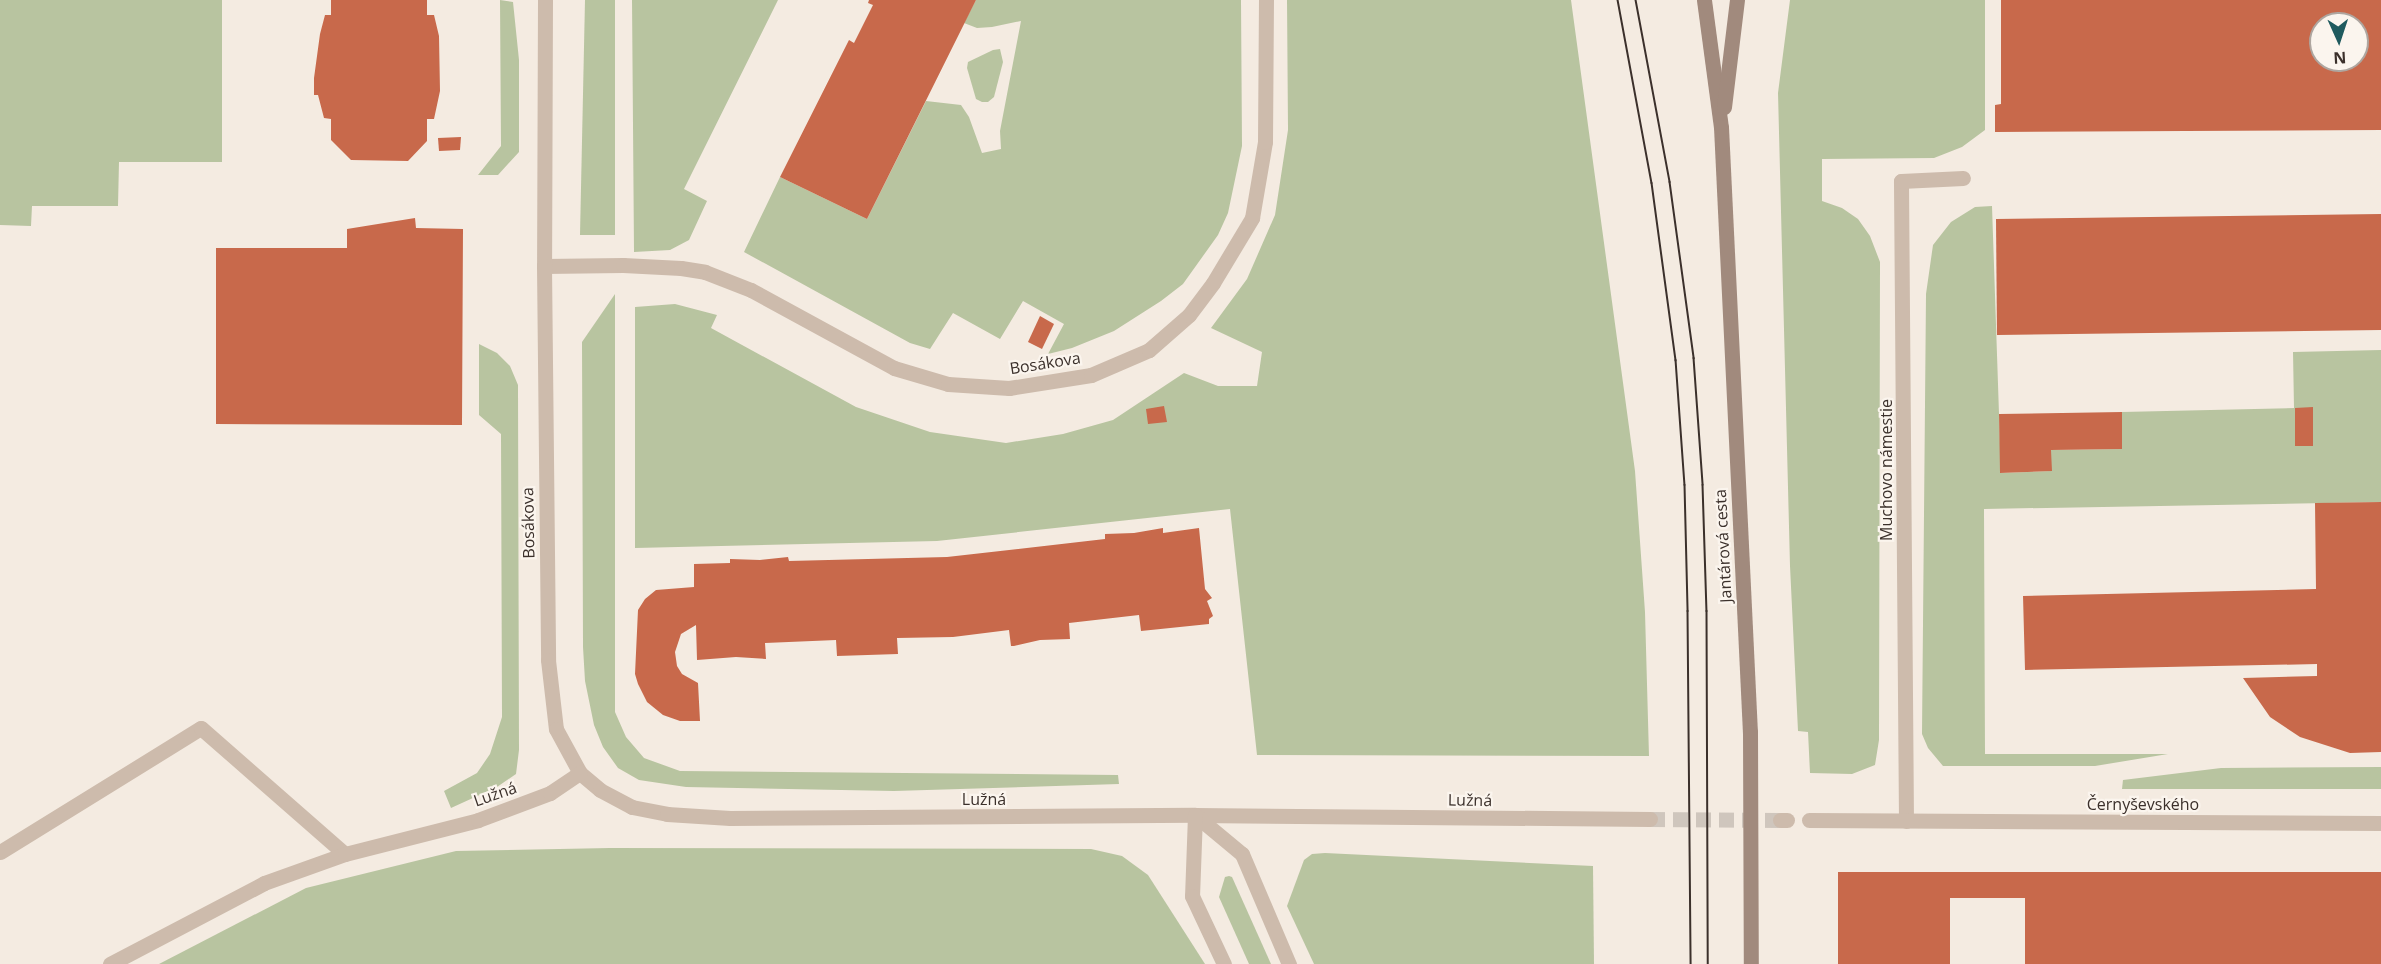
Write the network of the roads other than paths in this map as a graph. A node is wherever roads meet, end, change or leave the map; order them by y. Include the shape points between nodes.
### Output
1 (546, 0) edge
2 (1266, 0) edge
3 (1704, 0) edge
4 (1737, 0) edge
5 (1721, 128) junction
6 (1963, 178) dead end
7 (544, 266) junction
8 (580, 773) junction
9 (1195, 815) junction
10 (1650, 819) tunnel mouth
11 (1809, 820) dead end
12 (1906, 821) junction
13 (2381, 823) edge
14 (0, 852) edge
15 (345, 854) junction
16 (110, 964) edge
17 (1224, 964) edge
18 (1289, 964) edge
19 (1751, 964) edge

1 - 7 street, Bosákova
2 - 7 street, Bosákova via 1265,142 1252,218 1189,315 1149,350 1091,375 1010,388 948,384 894,368 751,290 705,272 623,265
3 - 5 street, Jantárová cesta
4 - 5 street, Jantárová cesta
5 - 19 street, Jantárová cesta, bridge via 1750,732
6 - 12 street, Muchovo námestie via 1901,181
7 - 8 street, Bosákova via 548,660 556,729
8 - 9 street, Lužná via 600,790 632,807 707,817
8 - 15 street, Lužná via 550,794 478,820
9 - 10 street, Lužná
9 - 17 street via 1192,896
9 - 18 street via 1242,854
11 - 12 street
12 - 13 street, Černyševského
14 - 15 street via 201,728
15 - 16 street, Lužná via 264,883

